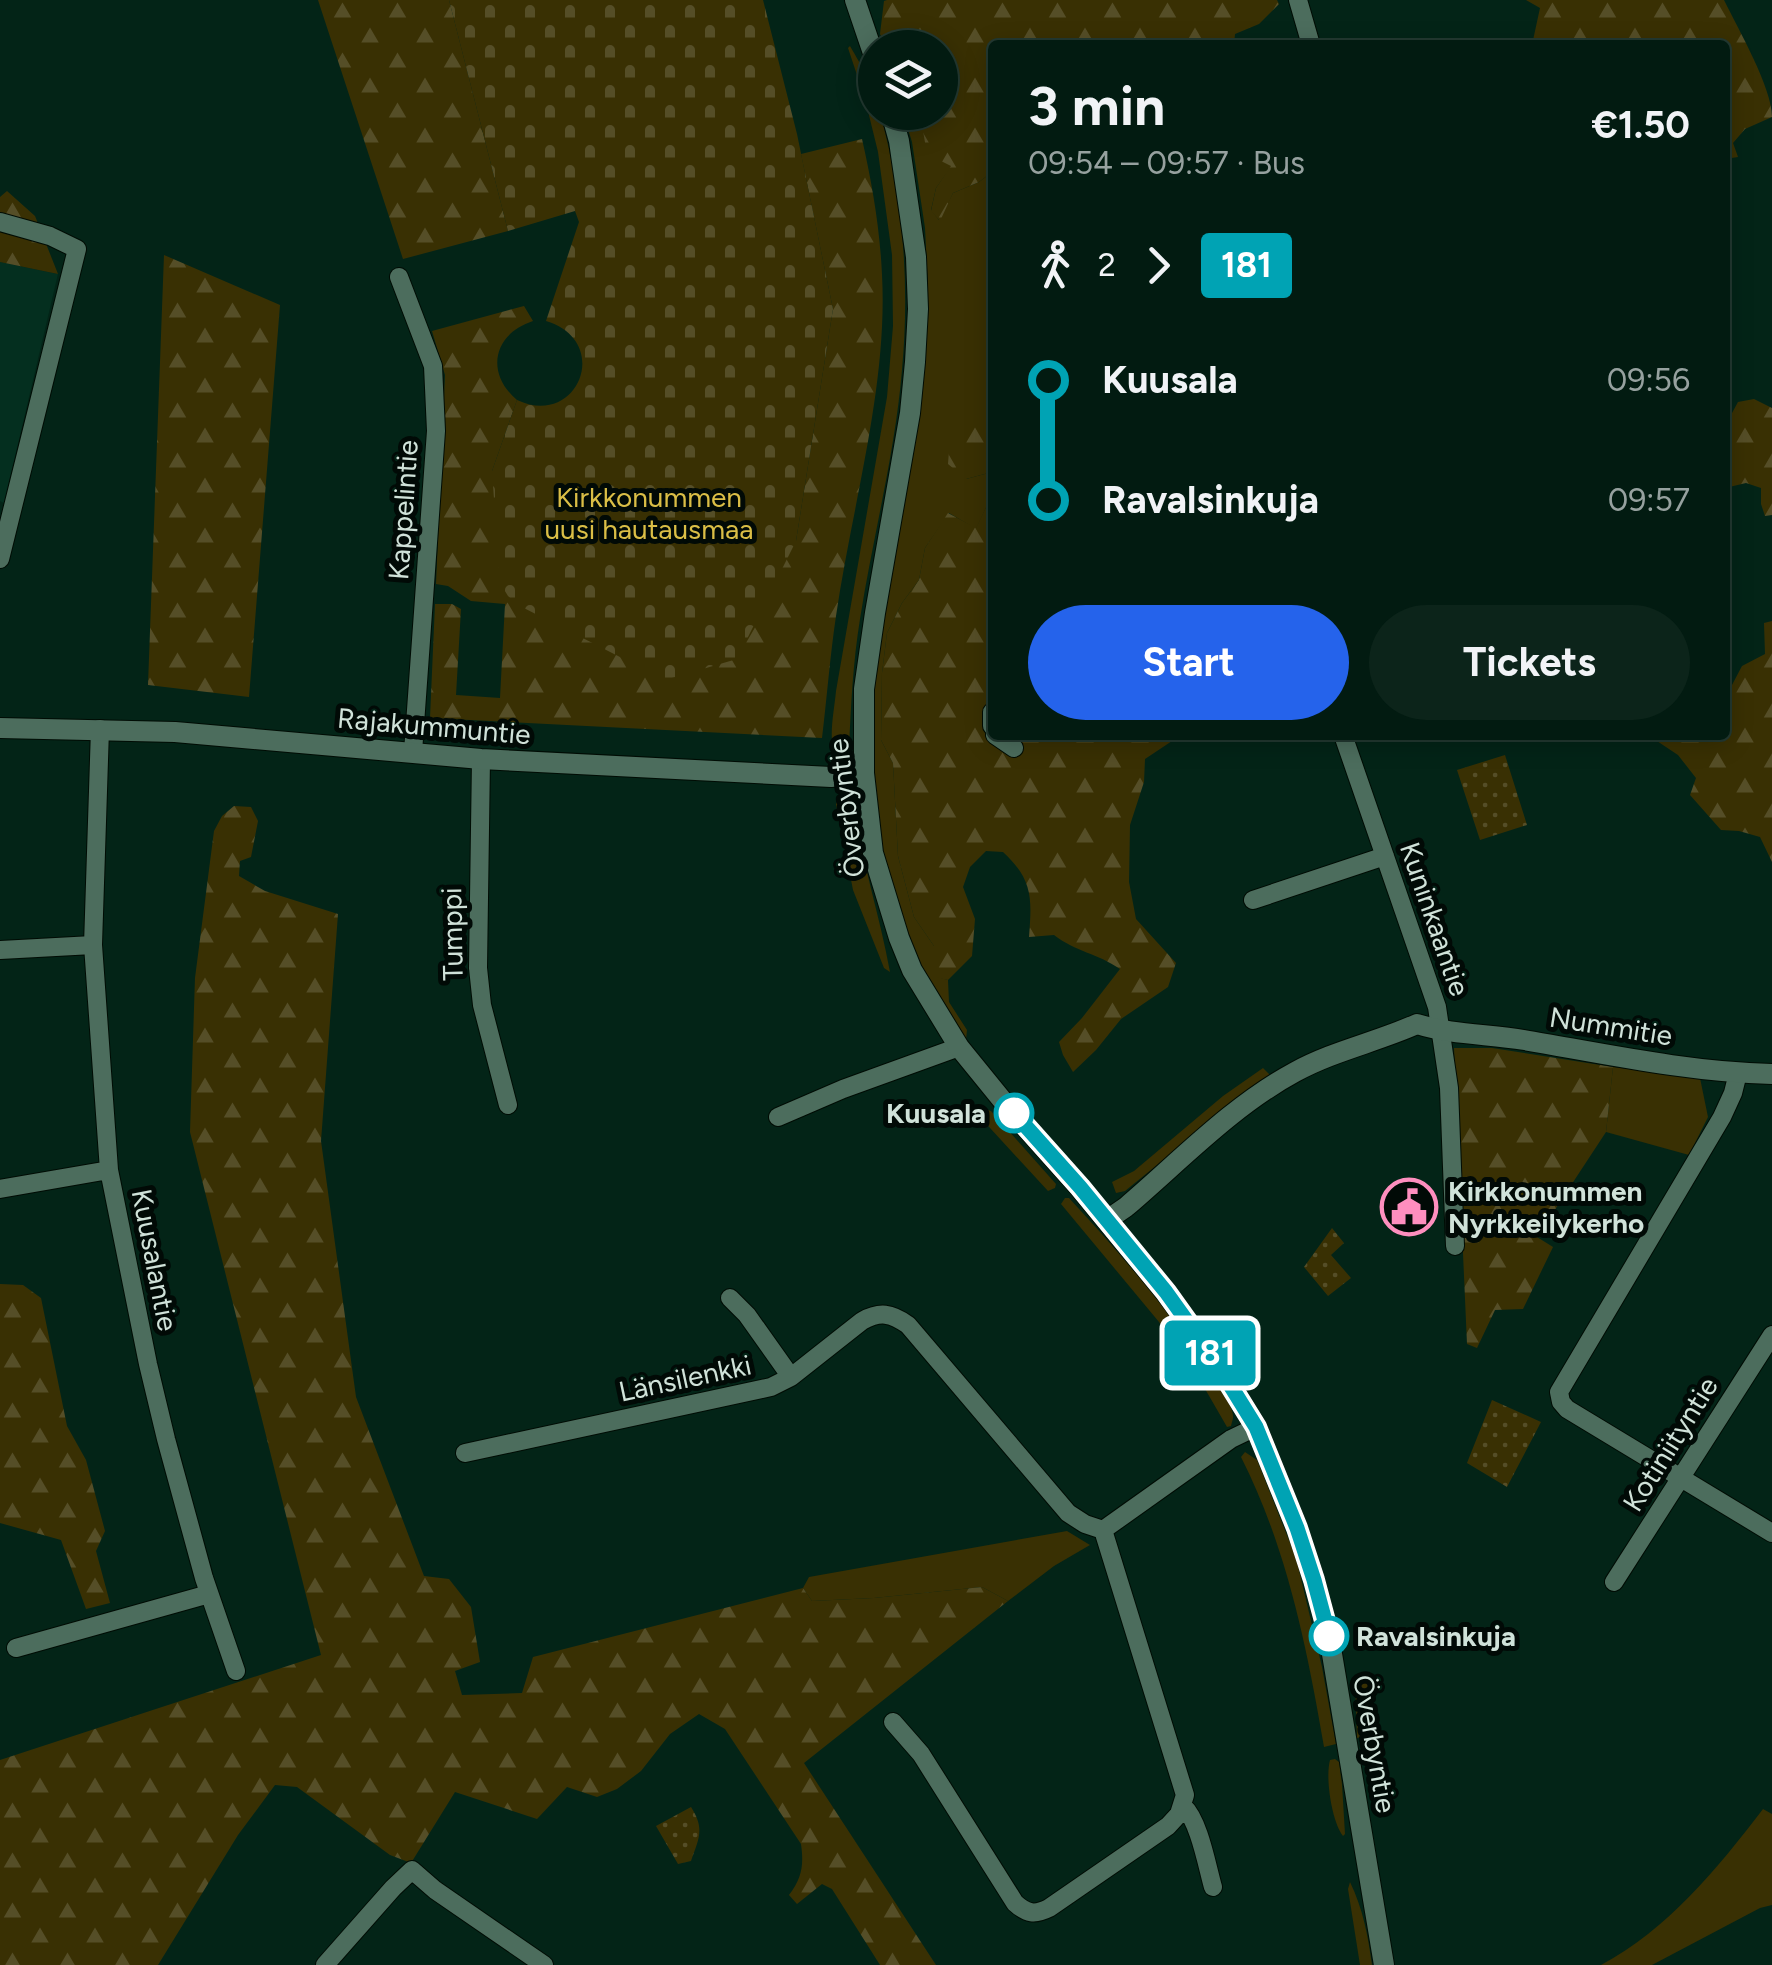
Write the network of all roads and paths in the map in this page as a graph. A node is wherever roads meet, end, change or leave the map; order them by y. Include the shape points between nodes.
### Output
1 (855, 0) edge
2 (1298, 0) edge
3 (865, 30) edge
4 (1310, 40) edge
5 (896, 130) edge
6 (0, 222) edge
7 (398, 277) dead end
8 (0, 559) edge
9 (0, 728) edge
10 (100, 729) junction
11 (1002, 740) edge
12 (1345, 740) edge
13 (1014, 748) dead end
14 (413, 752) junction
15 (480, 759) junction
16 (864, 773) junction
17 (1385, 856) junction
18 (1253, 900) dead end
19 (93, 945) junction
20 (0, 950) edge
21 (1441, 1032) junction
22 (959, 1047) junction
23 (1738, 1073) junction
24 (1772, 1074) edge
25 (508, 1105) dead end
26 (778, 1117) dead end
27 (109, 1170) junction
28 (0, 1189) edge
29 (1107, 1220) junction
30 (1455, 1246) dead end
31 (730, 1298) dead end
32 (1772, 1335) edge
33 (790, 1377) junction
34 (1256, 1427) junction
35 (466, 1453) dead end
36 (1682, 1477) junction
37 (1103, 1530) junction
38 (1772, 1532) edge
39 (1614, 1582) dead end
40 (209, 1594) junction
41 (16, 1648) dead end
42 (236, 1670) dead end
43 (893, 1722) dead end
44 (1183, 1806) junction
45 (1213, 1888) dead end
46 (325, 1965) edge
47 (544, 1965) edge
48 (1384, 1965) edge

1 - 3 street
2 - 4 street
5 - 16 street, Överbyntie via 916,257 916,362 864,689
6 - 8 street via 78,248
7 - 14 street, Kappelintie via 432,366 436,431
9 - 10 street, Rajakummuntie
10 - 14 street, Rajakummuntie
10 - 19 street, Kuusalantie
11 - 13 street
12 - 17 street, Kuninkaantie
14 - 15 street, Rajakummuntie
15 - 16 street, Rajakummuntie via 831,777
15 - 25 street, Tumppi via 478,968
16 - 22 street, Överbyntie via 873,854 899,938
17 - 18 street
17 - 21 street, Kuninkaantie
19 - 20 street
19 - 27 street, Kuusalantie
21 - 23 street, Nummitie
21 - 29 street, Nummitie via 1420,1040 1380,1040 1280,1080
21 - 30 street, Kuninkaantie
22 - 26 street
22 - 29 street, Överbyntie
23 - 24 street, Nummitie
23 - 36 street via 1722,1117 1559,1392 1567,1409
27 - 28 street
27 - 40 street, Kuusalantie via 152,1383
29 - 34 street, Överbyntie via 1166,1292
31 - 33 street
32 - 36 street, Kotiniityntie
33 - 35 street, Länsilenkki via 756,1392
33 - 37 street, Länsilenkki via 862,1321 895,1316 1068,1513
34 - 37 street
34 - 48 street, Överbyntie via 1297,1528 1329,1636
36 - 38 street
36 - 39 street, Kotiniityntie
37 - 44 street
40 - 41 street
40 - 42 street, Kuusalantie
43 - 44 street via 1024,1911 1049,1908 1168,1826
44 - 45 street
46 - 47 street via 412,1870

